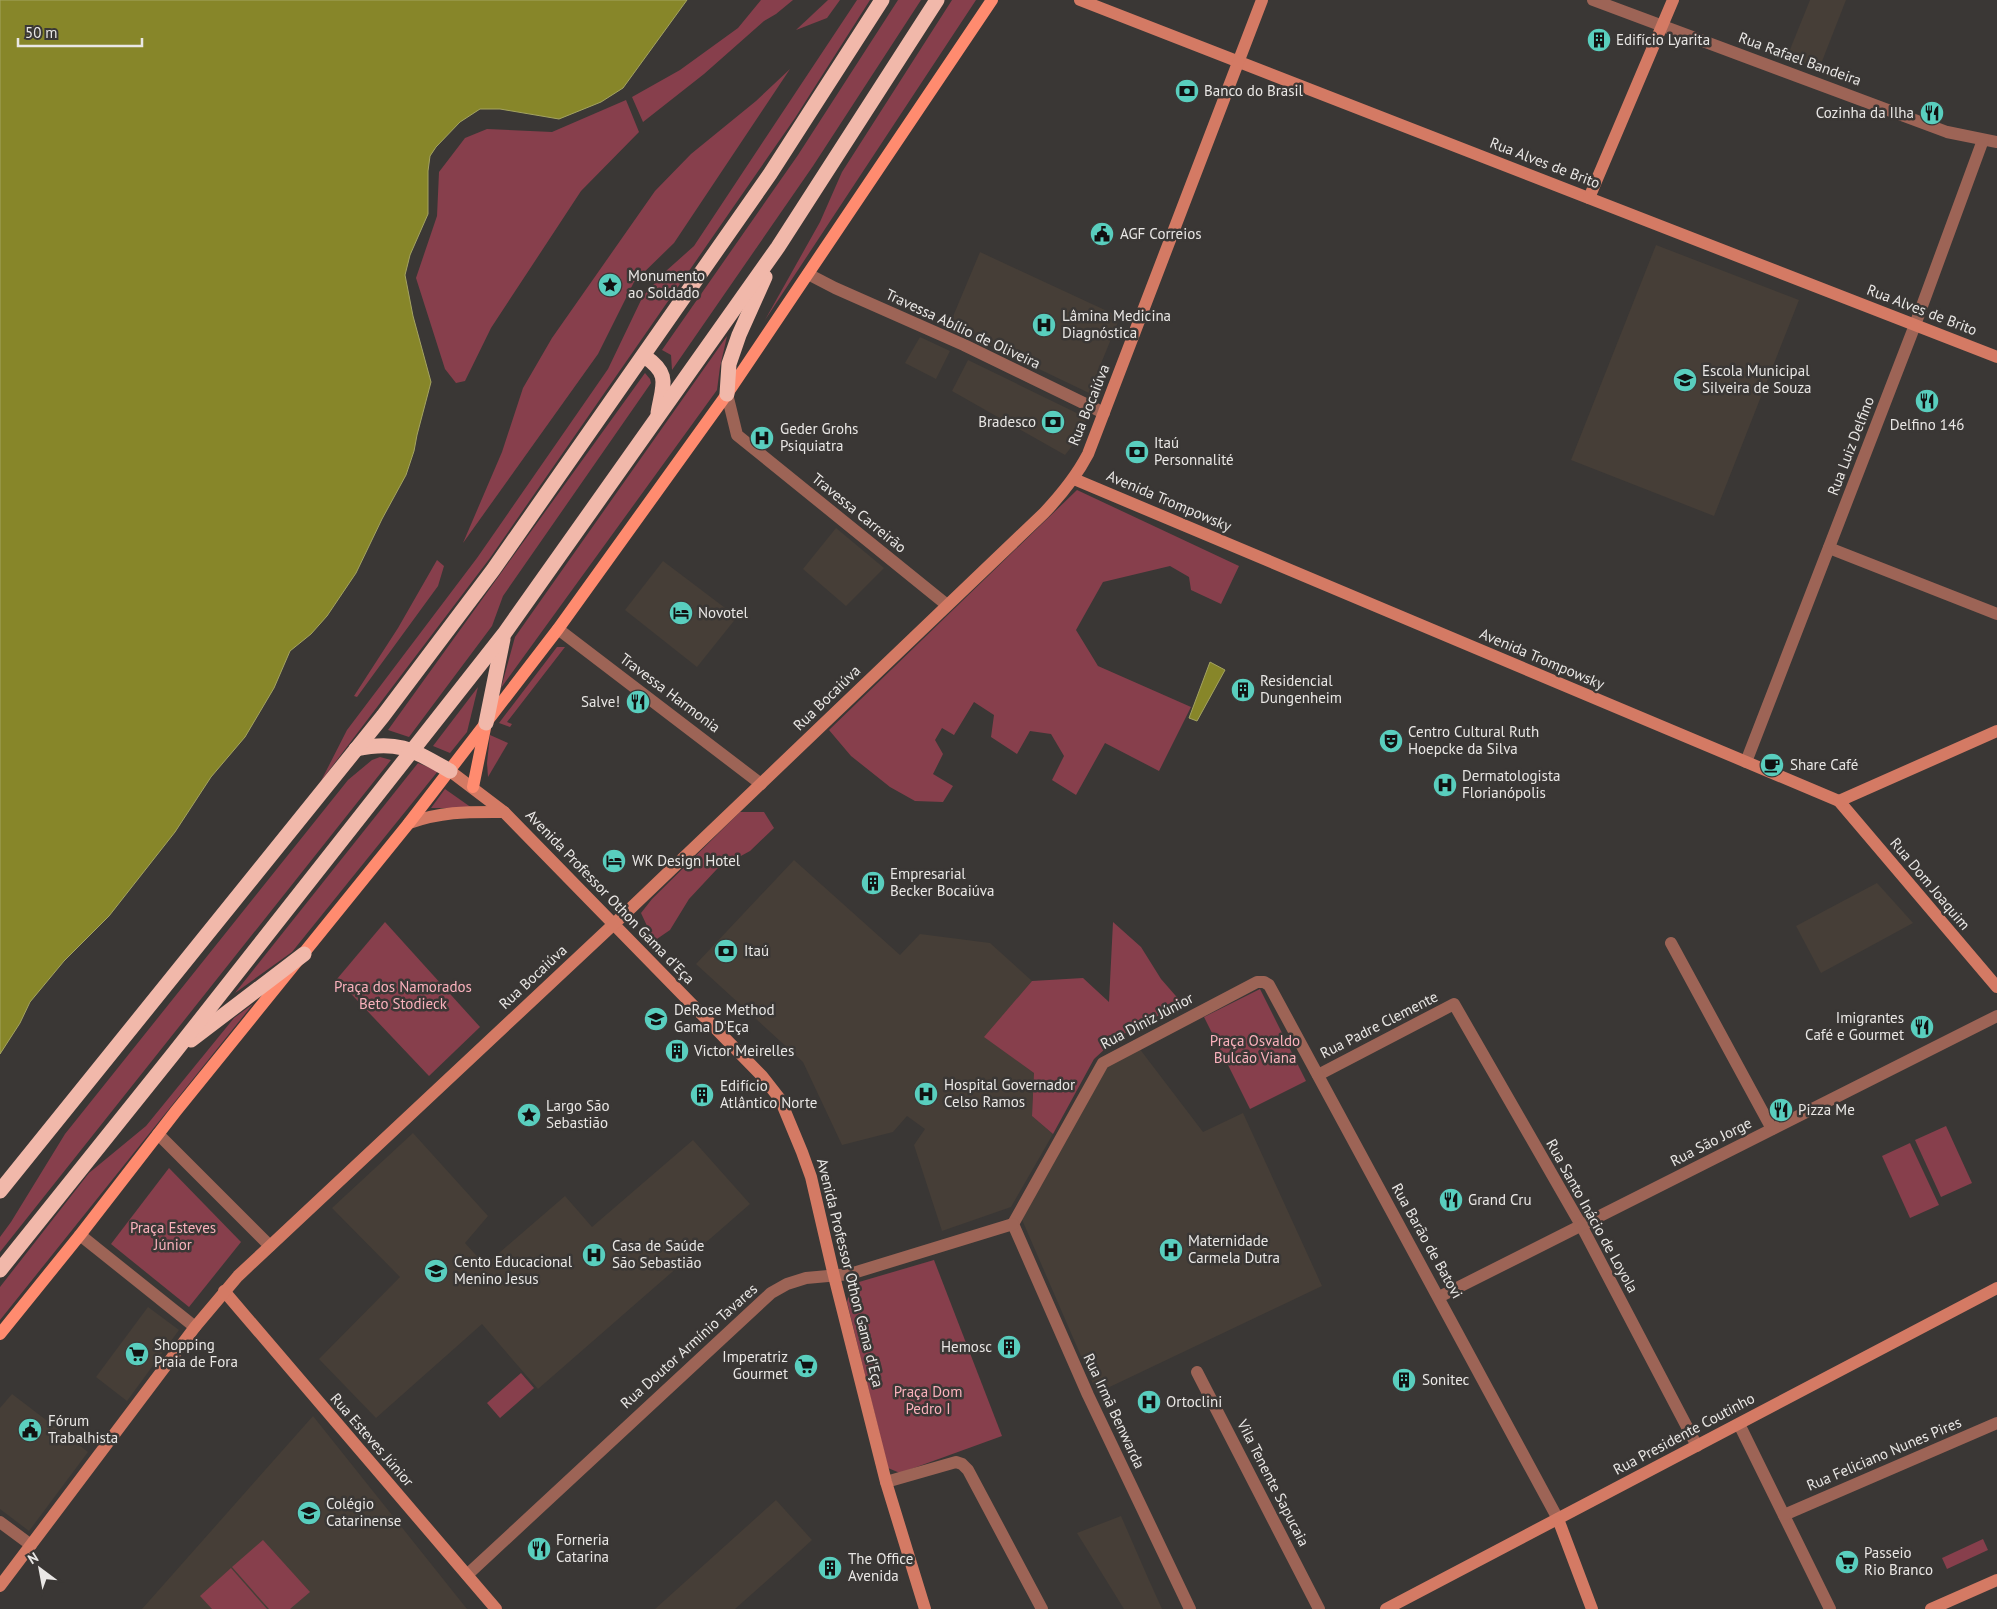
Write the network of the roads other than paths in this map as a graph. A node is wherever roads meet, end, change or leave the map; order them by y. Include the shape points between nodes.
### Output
1 (882, 0) edge
2 (937, 0) edge
3 (992, 0) edge
4 (1080, 0) edge
5 (1262, 0) edge
6 (1593, 0) edge
7 (1673, 0) edge
8 (1662, 26) junction
9 (1238, 62) junction
10 (1983, 140) junction
11 (1997, 142) edge
12 (1589, 198) junction
13 (778, 247) junction
14 (808, 274) junction
15 (1915, 325) junction
16 (644, 356) junction
17 (1997, 357) edge
18 (727, 394) junction
19 (1104, 413) junction
20 (657, 419) junction
21 (1074, 479) junction
22 (1828, 548) junction
23 (947, 605) junction
24 (1997, 614) edge
25 (558, 629) junction
26 (504, 634) junction
27 (486, 723) junction
28 (1997, 731) edge
29 (356, 750) junction
30 (414, 750) junction
31 (1746, 762) junction
32 (450, 771) junction
33 (761, 784) junction
34 (473, 787) junction
35 (1839, 801) junction
36 (504, 812) junction
37 (409, 823) junction
38 (614, 924) junction
39 (1671, 943) dead end
40 (304, 954) junction
41 (1264, 982) joint
42 (1997, 987) edge
43 (1454, 1004) joint
44 (1997, 1016) edge
45 (174, 1053) junction
46 (1318, 1075) junction
47 (1772, 1129) junction
48 (158, 1134) junction
49 (0, 1191) edge
50 (1013, 1224) junction
51 (1581, 1225) junction
52 (80, 1235) junction
53 (270, 1246) junction
54 (0, 1270) edge
55 (834, 1276) junction
56 (1997, 1288) edge
57 (224, 1291) junction
58 (1439, 1297) junction
59 (195, 1327) junction
60 (0, 1334) edge
61 (1198, 1372) dead end
62 (1997, 1423) edge
63 (1739, 1424) junction
64 (1697, 1446) junction
65 (886, 1482) junction
66 (1784, 1515) junction
67 (1558, 1519) junction
68 (0, 1522) edge
69 (31, 1545) junction
70 (467, 1575) junction
71 (1997, 1580) edge
72 (0, 1586) edge
73 (496, 1609) edge
74 (925, 1609) edge
75 (1042, 1609) edge
76 (1190, 1609) edge
77 (1319, 1609) edge
78 (1386, 1609) edge
79 (1592, 1609) edge
80 (1830, 1609) edge
81 (1931, 1609) edge

1 - 16 highway via 770,174
2 - 13 highway
3 - 14 main road
4 - 9 main road, Rua Alves de Brito
5 - 9 main road, Rua Bocaiúva
6 - 8 street, Rua Rafael Bandeira
7 - 8 main road
8 - 10 street, Rua Rafael Bandeira via 1947,132
8 - 12 main road
9 - 12 main road, Rua Alves de Brito
9 - 19 main road, Rua Bocaiúva
10 - 11 street, Rua Rafael Bandeira
10 - 15 street, Rua Luiz Delfino
12 - 15 main road, Rua Alves de Brito
13 - 18 highway via 739,335 729,364
13 - 20 highway
14 - 18 main road
14 - 19 street, Travessa Abílio de Oliveira
15 - 17 main road, Rua Alves de Brito
15 - 22 street, Rua Luiz Delfino
16 - 20 highway via 657,364 662,372 664,382
16 - 29 highway via 493,570
18 - 23 street, Travessa Carreirão via 737,435
18 - 25 main road
19 - 21 main road, Rua Bocaiúva
20 - 26 highway
21 - 23 main road, Rua Bocaiúva via 1044,513
21 - 31 main road, Avenida Trompowsky
22 - 24 street
22 - 31 street, Rua Luiz Delfino
23 - 33 main road, Rua Bocaiúva
25 - 27 main road
25 - 33 street, Travessa Harmonia
26 - 27 highway
26 - 30 highway
27 - 32 main road
27 - 34 main road
28 - 35 main road
29 - 30 highway via 377,745
29 - 49 highway
30 - 32 highway
30 - 45 highway
31 - 35 main road, Avenida Trompowsky
32 - 34 main road, Avenida Professor Othon Gama d'Eça
32 - 37 main road
33 - 38 main road, Rua Bocaiúva
34 - 36 main road, Avenida Professor Othon Gama d'Eça
35 - 42 main road, Rua Dom Joaquim
36 - 37 main road, Avenida Professor Othon Gama d'Eça via 443,813
36 - 38 main road, Avenida Professor Othon Gama d'Eça
37 - 40 main road
38 - 53 main road, Rua Bocaiúva
38 - 55 main road, Avenida Professor Othon Gama d'Eça via 762,1076 780,1099 811,1177
39 - 47 street
40 - 45 highway
40 - 48 main road
41 - 46 street, Rua Barão de Batovi via 1269,985
41 - 50 street, Rua Diniz Júnior via 1257,982 1103,1063
43 - 46 street, Rua Padre Clemente
43 - 51 street, Rua Santo Inácio de Loyola
44 - 47 street, Rua São Jorge
45 - 54 highway
46 - 58 street, Rua Barão de Batovi
47 - 51 street, Rua São Jorge
48 - 52 main road
48 - 53 street
50 - 55 street, Rua Doutor Armínio Tavares via 850,1274
50 - 76 street, Rua Irmã Benwarda via 1088,1395
51 - 58 street, Rua São Jorge
51 - 64 street, Rua Santo Inácio de Loyola
52 - 59 street
52 - 60 main road
53 - 57 main road, Rua Bocaiúva
55 - 65 main road, Avenida Professor Othon Gama d'Eça
55 - 70 street, Rua Doutor Armínio Tavares via 806,1278 771,1292
56 - 63 main road, Rua Presidente Coutinho
57 - 59 main road, Rua Bocaiúva
57 - 70 main road, Rua Esteves Júnior
58 - 67 street, Rua Barão de Batovi
59 - 69 main road, Rua Bocaiúva
61 - 77 street, Vila Tenente Sapucaia
62 - 66 street, Rua Feliciano Nunes Pires
63 - 64 main road, Rua Presidente Coutinho
63 - 66 street
64 - 67 main road, Rua Presidente Coutinho
65 - 74 main road, Avenida Professor Othon Gama d'Eça
65 - 75 street via 956,1462 962,1464
66 - 80 street
67 - 78 main road, Rua Presidente Coutinho
67 - 79 main road
68 - 69 street
69 - 72 main road, Rua Bocaiúva
70 - 73 main road, Rua Esteves Júnior
71 - 81 main road

